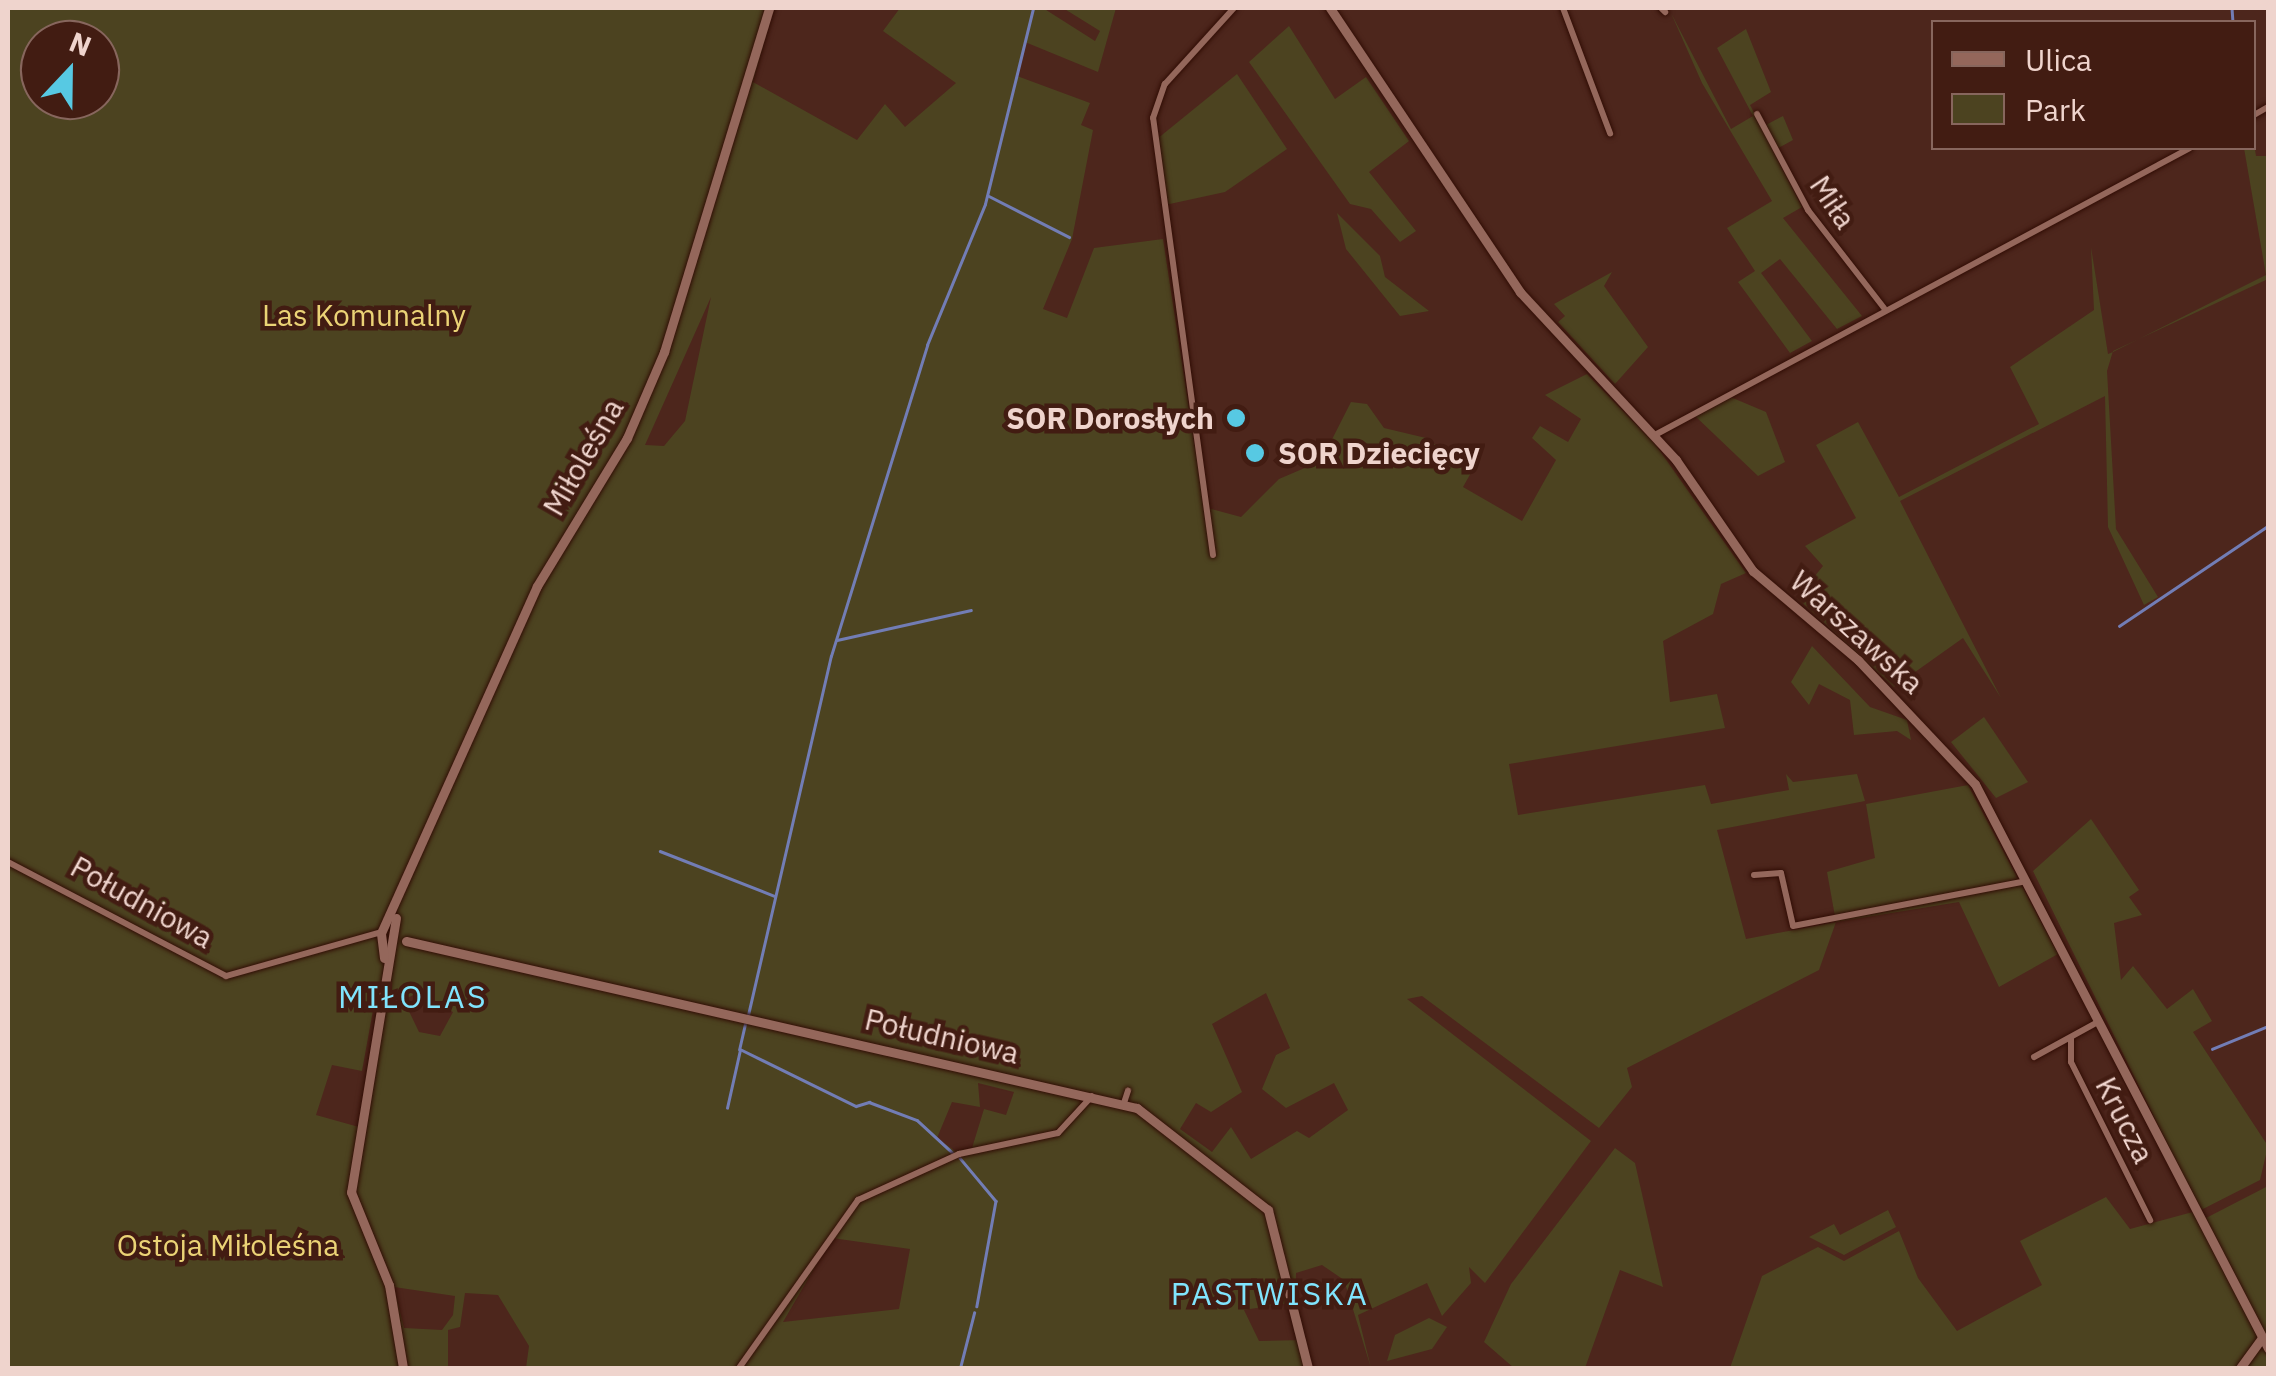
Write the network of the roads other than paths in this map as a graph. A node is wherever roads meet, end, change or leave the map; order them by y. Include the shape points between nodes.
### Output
1 (769, 8) edge
2 (1234, 8) edge
3 (1330, 8) edge
4 (1563, 8) edge
5 (1757, 114) dead end
6 (1610, 133) dead end
7 (2186, 150) edge
8 (1884, 308) junction
9 (1653, 436) junction
10 (1213, 555) dead end
11 (8, 862) edge
12 (1754, 874) dead end
13 (2028, 880) junction
14 (389, 936) junction
15 (406, 941) joint
16 (2099, 1022) junction
17 (2071, 1038) junction
18 (2034, 1056) dead end
19 (1128, 1091) dead end
20 (1093, 1096) junction
21 (1124, 1103) junction
22 (2150, 1220) dead end
23 (2265, 1337) edge
24 (2268, 1348) edge
25 (402, 1368) edge
26 (740, 1368) edge
27 (1308, 1368) edge
28 (2240, 1368) edge

1 - 14 street, Miłoleśna via 649,390 537,586
2 - 10 street via 1164,84 1153,118
3 - 9 street, Warszawska via 1502,271
4 - 6 street
5 - 8 street, Miła via 1808,210
7 - 8 street
8 - 9 street
9 - 13 street, Warszawska via 1753,571 1850,652 1968,775
11 - 14 street, Południowa via 226,976 368,936
12 - 13 street via 1781,873 1793,926
13 - 16 street, Warszawska
14 - 15 street, Południowa
14 - 25 street, Miłoleśna via 351,1192 389,1285
15 - 20 street, Południowa
16 - 17 street
16 - 23 street, Warszawska
17 - 18 street
17 - 22 street, Krucza via 2070,1062
19 - 21 street
20 - 21 street, Południowa
20 - 26 street via 1058,1132 959,1154 858,1200
21 - 27 street via 1268,1210
23 - 24 street, Warszawska
23 - 28 street

